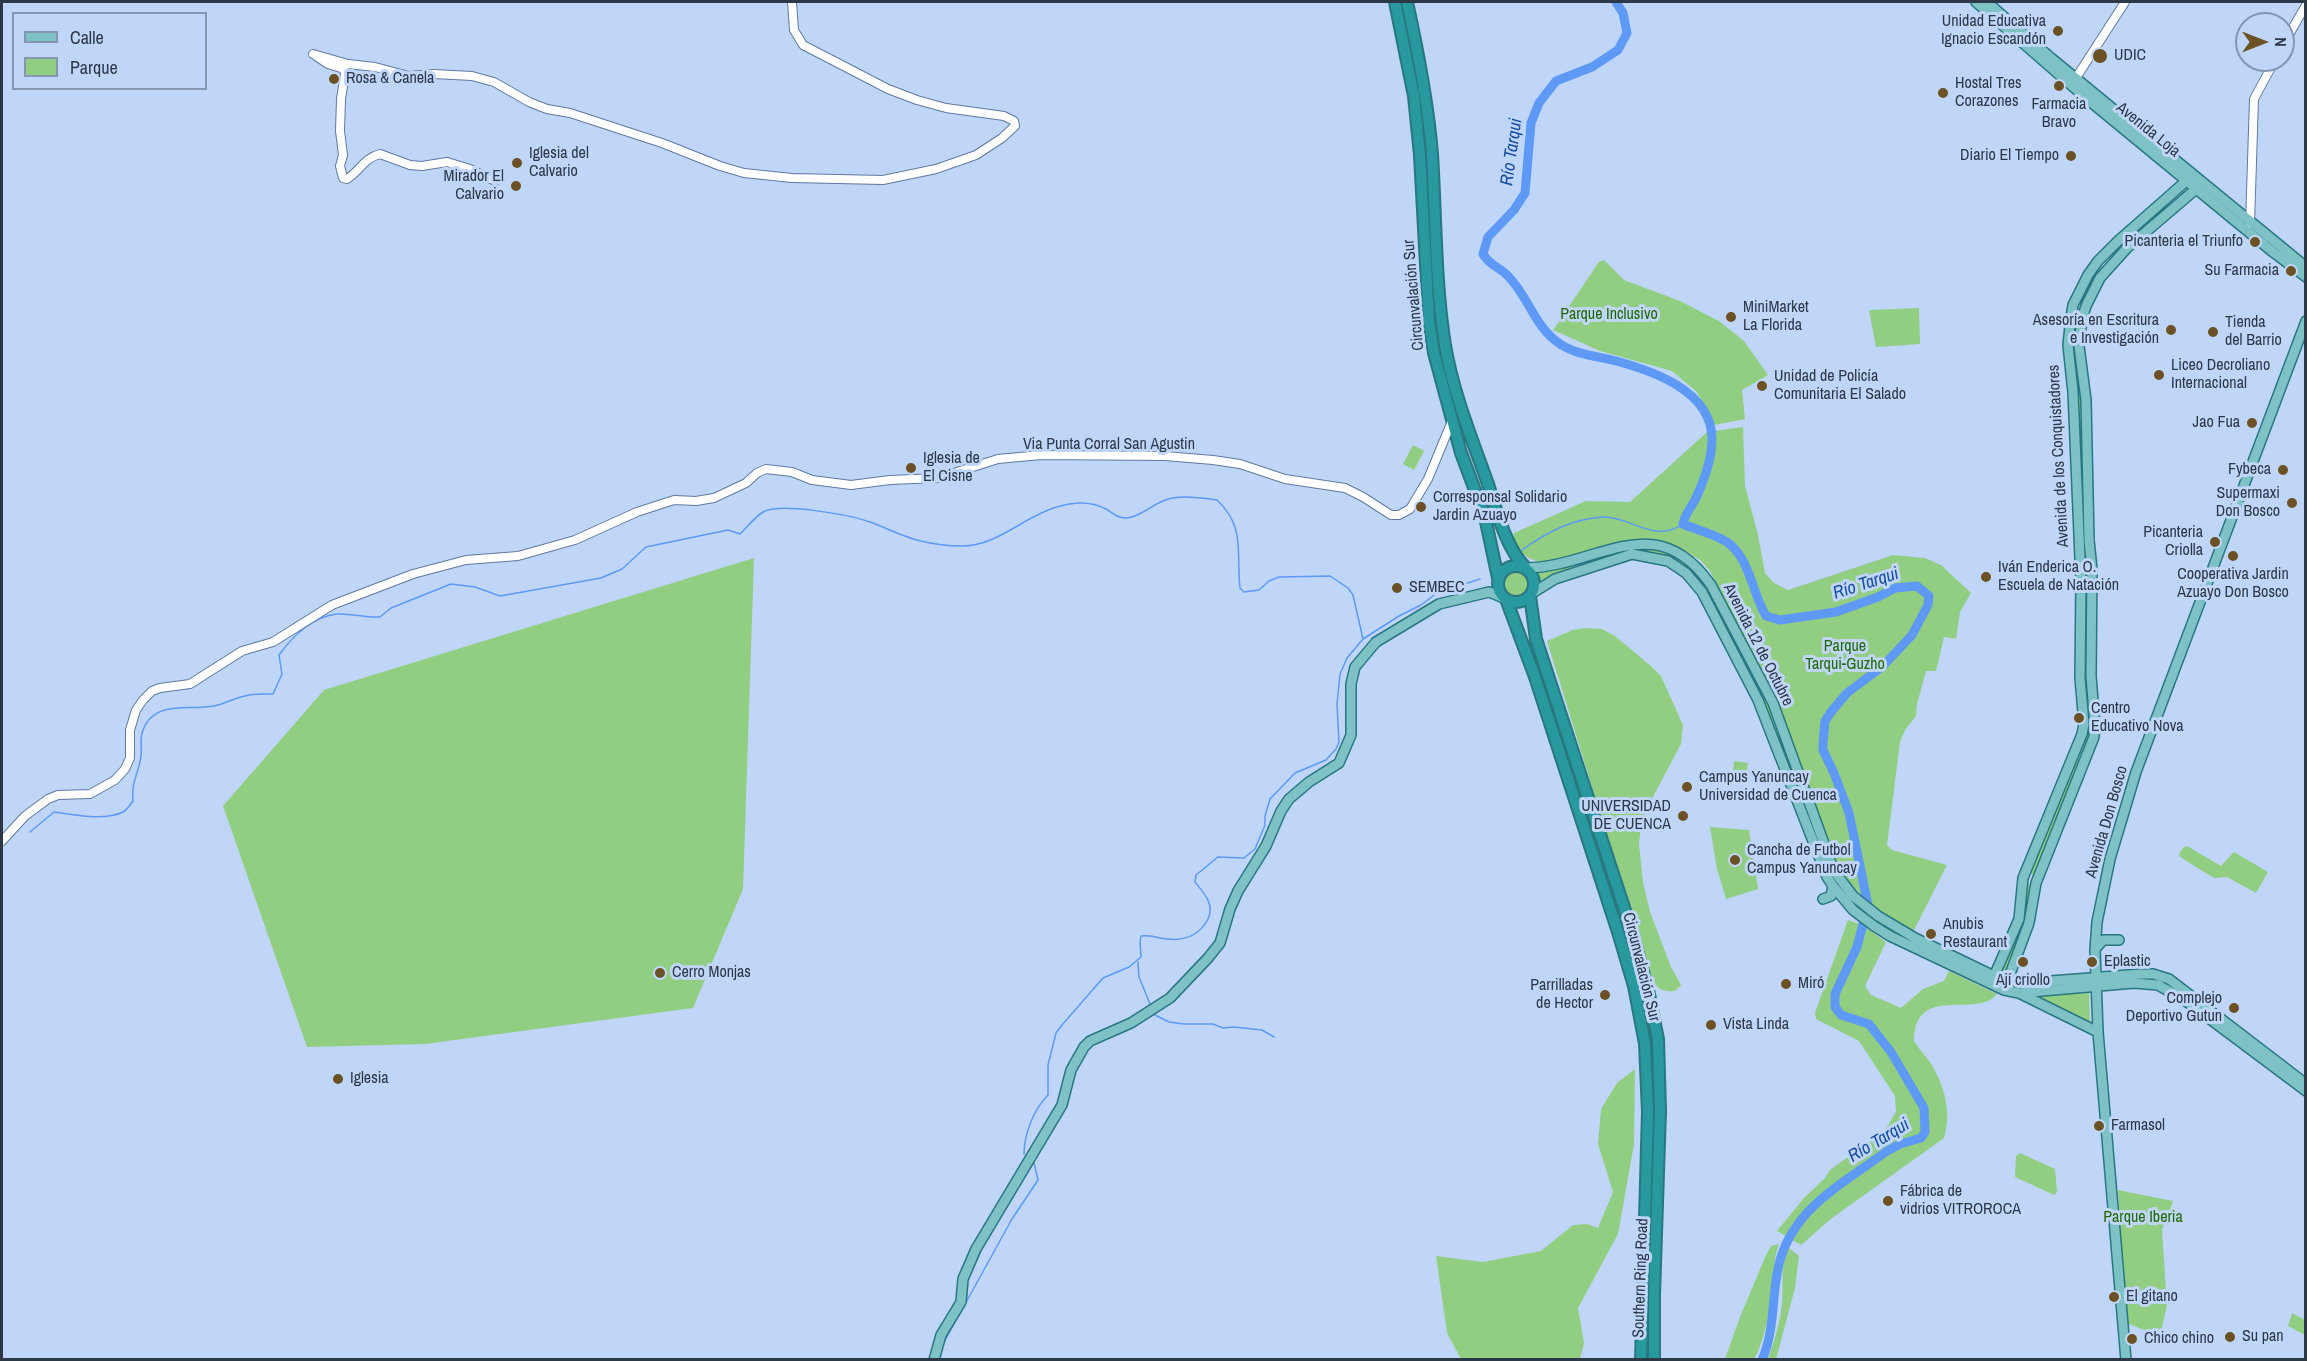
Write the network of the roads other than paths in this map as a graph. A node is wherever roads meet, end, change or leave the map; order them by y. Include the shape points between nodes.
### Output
1 (792, 2) edge
2 (1395, 2) edge
3 (1407, 2) edge
4 (1976, 2) edge
5 (1987, 2) edge
6 (2125, 2) edge
7 (2306, 4) edge
8 (2295, 24) edge
9 (2269, 72) edge
10 (2074, 81) junction
11 (2190, 178) junction
12 (495, 182) dead end
13 (2200, 186) junction
14 (2250, 227) junction
15 (2306, 267) edge
16 (2306, 277) edge
17 (2306, 321) edge
18 (1453, 421) junction
19 (1441, 448) junction
20 (1461, 453) junction
21 (1525, 568) junction
22 (1498, 579) junction
23 (1480, 593) junction
24 (1530, 595) junction
25 (1505, 599) junction
26 (2, 841) edge
27 (1833, 886) junction
28 (1823, 899) dead end
29 (1856, 906) junction
30 (2119, 940) dead end
31 (2095, 950) junction
32 (2096, 977) junction
33 (1993, 980) junction
34 (2006, 985) junction
35 (2096, 987) junction
36 (2019, 993) junction
37 (2098, 1032) junction
38 (2306, 1084) edge
39 (2306, 1091) edge
40 (934, 1359) edge
41 (1641, 1359) edge
42 (1654, 1359) edge
43 (2126, 1359) edge

1 - 12 street via 794,30 802,45 907,97 946,108 1005,116 1014,121 1014,126 1002,138 966,158 883,180 754,174 547,109 472,75 409,76 313,54 344,69 340,131 343,178 351,176 366,159 380,154 410,165 447,162
2 - 18 highway, Circunvalación Sur via 1415,107 1429,321
3 - 21 highway, Circunvalación Sur via 1432,154 1439,299 1447,358 1498,515
4 - 10 main road, Avenida Loja
5 - 10 main road, Avenida Loja
6 - 10 street
7 - 8 street
9 - 14 street via 2252,110
10 - 11 main road, Avenida Loja
11 - 13 main road, Avenida Loja
11 - 33 main road, Avenida de los Conquistadores via 2098,261 2073,305 2068,345 2073,392 2084,724 2023,878 2019,919
13 - 14 main road, Avenida Loja
13 - 34 main road, Avenida de los Conquistadores via 2127,248 2100,278 2082,320 2079,346 2086,400 2094,737 2036,883 2029,922
14 - 15 main road, Avenida Loja
14 - 16 main road, Avenida Loja
17 - 31 main road, Avenida Don Bosco via 2125,805 2103,889
18 - 19 street
18 - 20 highway, Circunvalación Sur
19 - 20 street via 1455,442
19 - 26 street, Via Punta Corral San Agustin via 1410,509 1399,515 1390,515 1344,488 1285,479 1240,464 1165,456 1041,455 998,459 938,478 851,485 766,469 714,498 674,500 575,540 518,556 466,560 413,574 332,605 273,642 242,651 190,684 160,688 136,710 130,730 130,758 115,780 90,794 48,799
20 - 22 highway, Circunvalación Sur via 1485,517
21 - 22 highway via 1509,566
21 - 24 highway, Circunvalación Sur via 1534,578
21 - 29 main road, Avenida 12 de Octubre via 1552,566 1597,552 1645,544 1677,552 1700,569 1773,704 1834,871
22 - 23 main road
22 - 25 highway, Circunvalación Sur via 1498,590
23 - 25 main road via 1489,592
23 - 40 main road via 1439,604 1376,642 1355,667 1351,735 1339,763 1309,782 1281,811 1266,846 1238,891 1220,943 1170,998 1084,1047 1071,1070 1062,1105 966,1269 961,1302 941,1335
24 - 25 highway via 1517,602
24 - 27 main road, Avenida 12 de Octubre via 1555,579 1632,554 1668,561 1686,573 1702,592 1758,700
24 - 42 highway, Southern Ring Road via 1536,639 1633,935 1658,1039
25 - 41 highway, Circunvalación Sur via 1535,677 1618,932 1645,1044 1648,1112
27 - 28 main road via 1831,896
27 - 29 main road, Avenida 12 de Octubre
29 - 33 main road, Avenida 12 de Octubre
29 - 33 main road, Avenida 12 de Octubre via 1874,926 1890,936
30 - 31 main road via 2103,940
31 - 32 main road, Avenida Don Bosco
32 - 34 main road, Avenida 12 de Octubre
32 - 35 main road, Avenida Don Bosco
32 - 38 main road, Avenida 12 de Octubre via 2153,974 2169,979
33 - 34 main road, Avenida 12 de Octubre
34 - 36 main road, Avenida 12 de Octubre
35 - 36 main road, Avenida 12 de Octubre
35 - 37 main road, Avenida Don Bosco
35 - 39 main road, Avenida 12 de Octubre via 2145,984 2170,991
36 - 37 main road
37 - 43 main road, Avenida Don Bosco

